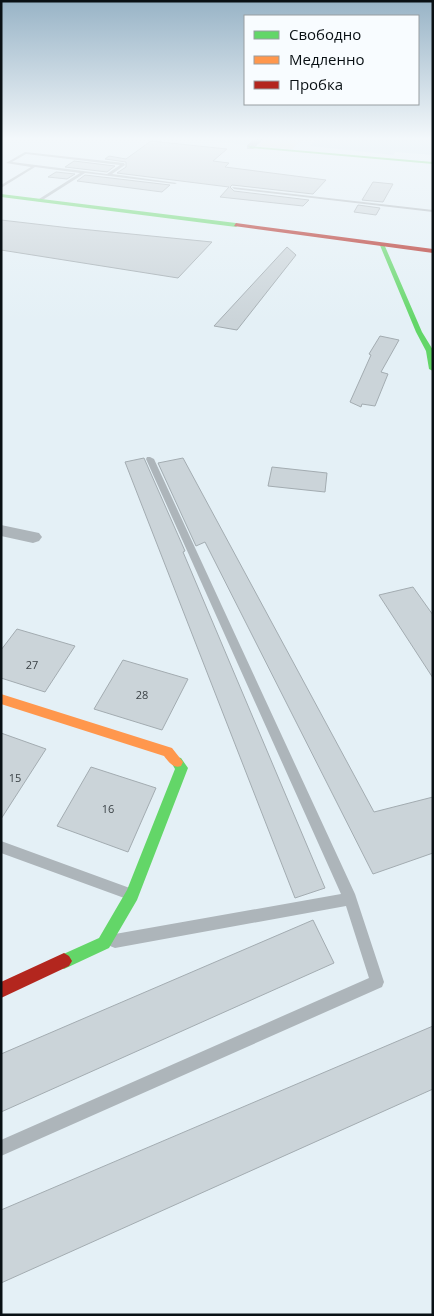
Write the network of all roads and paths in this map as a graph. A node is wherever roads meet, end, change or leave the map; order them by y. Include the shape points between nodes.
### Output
1 (36, 199) edge
2 (333, 199) edge
3 (41, 200) joint
4 (433, 211) edge
5 (381, 244) junction
6 (433, 251) edge
7 (433, 369) edge
8 (150, 459) dead end
9 (1, 530) edge
10 (34, 537) dead end
11 (1, 699) edge
12 (1, 847) edge
13 (132, 895) junction
14 (350, 898) junction
15 (104, 943) junction
16 (1, 990) edge
17 (1, 1148) edge

1 - 3 street
2 - 4 lane
3 - 5 street
5 - 6 street
5 - 7 street via 430,351
8 - 14 lane
9 - 10 street
11 - 13 street via 168,752 182,768
12 - 13 lane
13 - 15 street
14 - 15 lane
14 - 17 lane via 377,982
15 - 16 street

